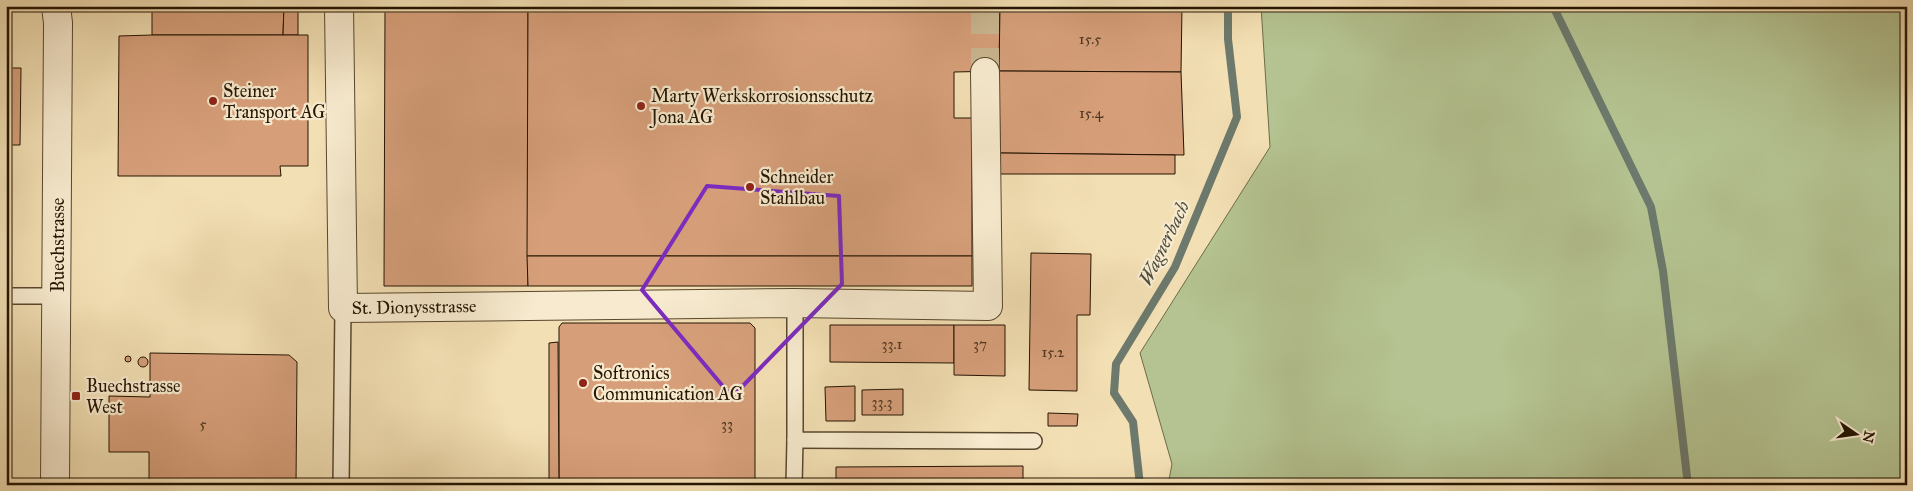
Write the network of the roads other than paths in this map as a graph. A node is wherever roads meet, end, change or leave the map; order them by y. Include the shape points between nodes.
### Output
1 (56, 6) edge
2 (339, 6) edge
3 (985, 72) tunnel mouth
4 (6, 296) edge
5 (58, 296) junction
6 (792, 303) junction
7 (343, 308) junction
8 (795, 440) junction
9 (1034, 440) dead end
10 (55, 485) edge
11 (341, 485) edge
12 (794, 485) edge

1 - 5 street, Buechstrasse
2 - 7 street, St. Dionysstrasse
3 - 6 street, St. Dionysstrasse via 988,306
4 - 5 lane
5 - 10 street, Buechstrasse
6 - 7 street, St. Dionysstrasse
6 - 8 lane
7 - 11 lane
8 - 9 lane
8 - 12 lane

